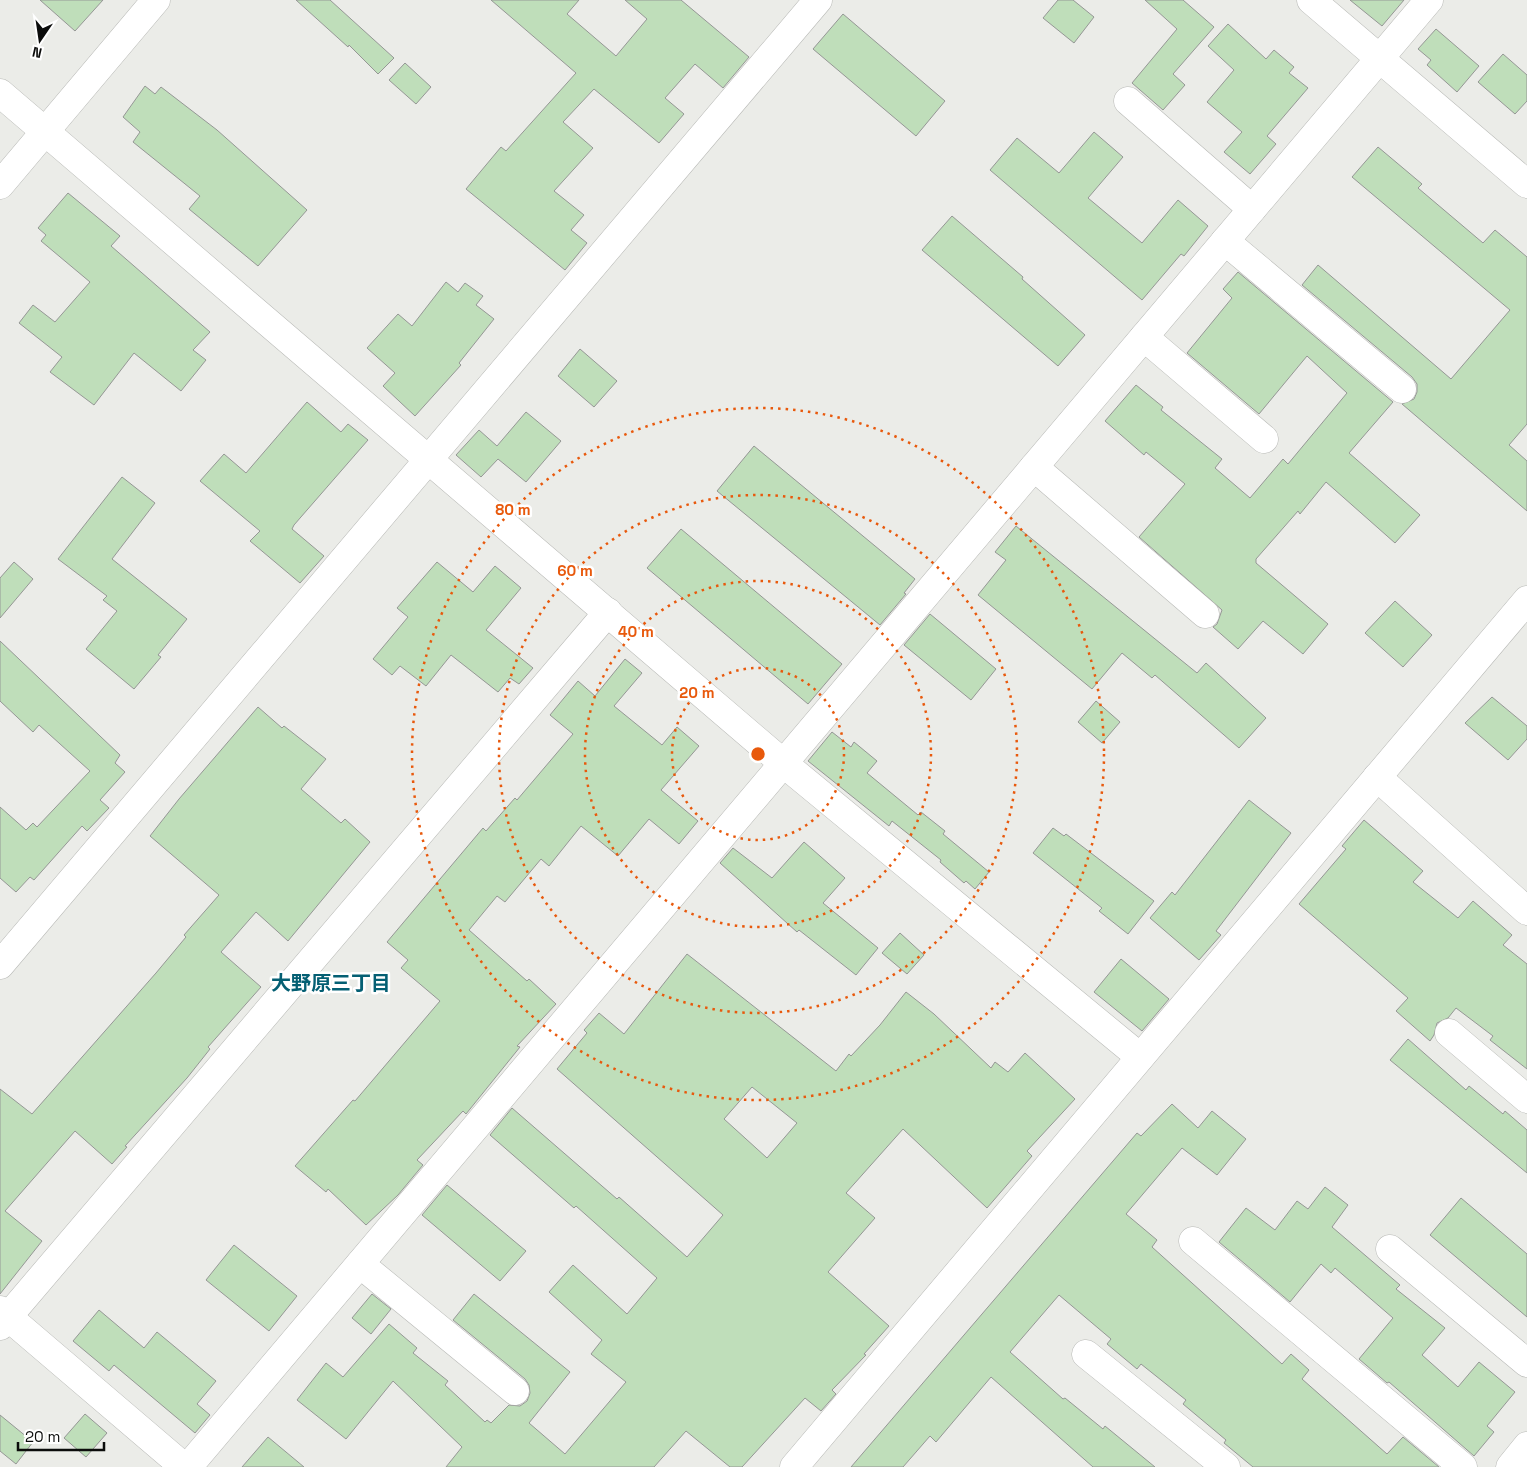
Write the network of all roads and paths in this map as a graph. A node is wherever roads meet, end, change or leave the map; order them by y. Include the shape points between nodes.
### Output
1 (156, 0) edge
2 (818, 0) edge
3 (1311, 0) edge
4 (1429, 0) edge
5 (1380, 58) junction
6 (0, 93) edge
7 (1128, 101) dead end
8 (45, 131) junction
9 (1527, 184) edge
10 (0, 185) edge
11 (1252, 209) junction
12 (1225, 241) junction
13 (1144, 337) junction
14 (1402, 388) dead end
15 (1264, 439) dead end
16 (428, 461) junction
17 (1034, 467) junction
18 (608, 612) junction
19 (1523, 613) edge
20 (1205, 614) dead end
21 (783, 763) junction
22 (1378, 777) junction
23 (1527, 912) edge
24 (0, 965) edge
25 (1449, 1033) dead end
26 (1140, 1057) junction
27 (1527, 1099) edge
28 (1193, 1241) dead end
29 (1390, 1249) dead end
30 (360, 1264) junction
31 (3, 1318) edge
32 (1086, 1354) dead end
33 (1527, 1363) edge
34 (516, 1391) dead end
35 (1527, 1446) edge
36 (184, 1467) edge
37 (188, 1467) edge
38 (794, 1467) edge
39 (1226, 1467) edge
40 (1463, 1467) edge
41 (1510, 1467) edge

1 - 8 street
2 - 16 street
3 - 5 street
4 - 5 street
5 - 9 street
5 - 11 street
6 - 8 street
7 - 11 street
8 - 10 street
8 - 16 street
11 - 12 street
12 - 13 street
12 - 14 street
13 - 15 street
13 - 17 street
16 - 18 street
16 - 24 street
17 - 20 street
17 - 21 street
18 - 21 street
18 - 31 street
19 - 22 street
21 - 26 street
21 - 30 street
22 - 23 street
22 - 26 street
25 - 27 street
26 - 38 street
28 - 40 street
29 - 33 street
30 - 34 street
30 - 37 street
31 - 36 street
32 - 39 street
35 - 41 street

